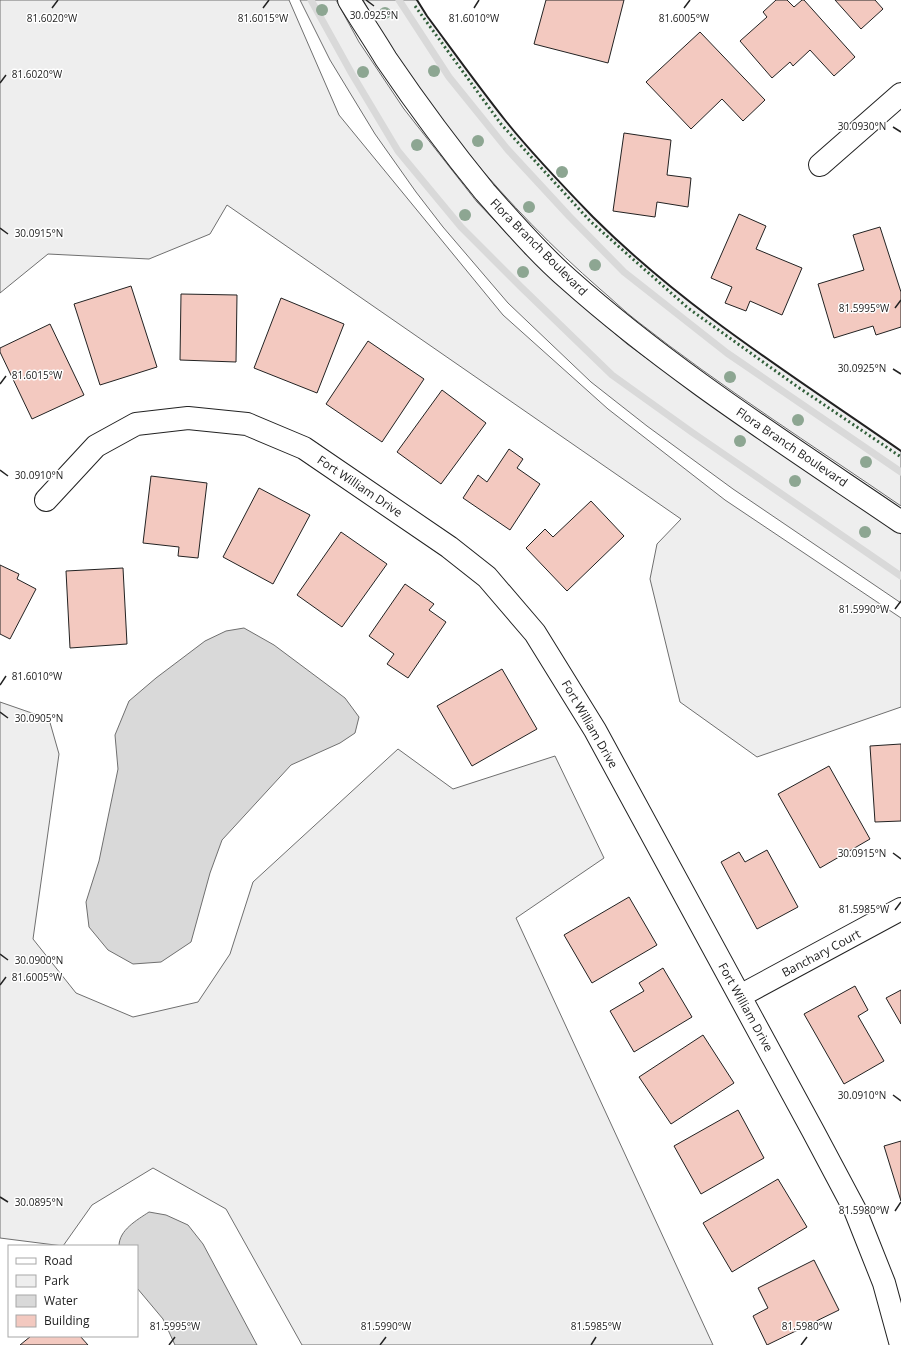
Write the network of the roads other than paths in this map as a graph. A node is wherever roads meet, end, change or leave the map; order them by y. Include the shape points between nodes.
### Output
1 (349, 0) edge
2 (901, 94) edge
3 (820, 165) dead end
4 (46, 500) dead end
5 (901, 522) edge
6 (901, 909) edge
7 (740, 996) junction
8 (892, 1280) edge
9 (901, 1345) edge

1 - 5 street, Flora Branch Boulevard via 415,102 454,154 509,220 566,277 631,333 727,403
2 - 3 street
4 - 7 street, Fort William Drive via 96,446 136,424 188,418 247,424 304,448 449,547 487,577 535,633 595,730
6 - 7 street, Banchary Court
7 - 8 street, Fort William Drive
8 - 9 street, Fort William Drive

